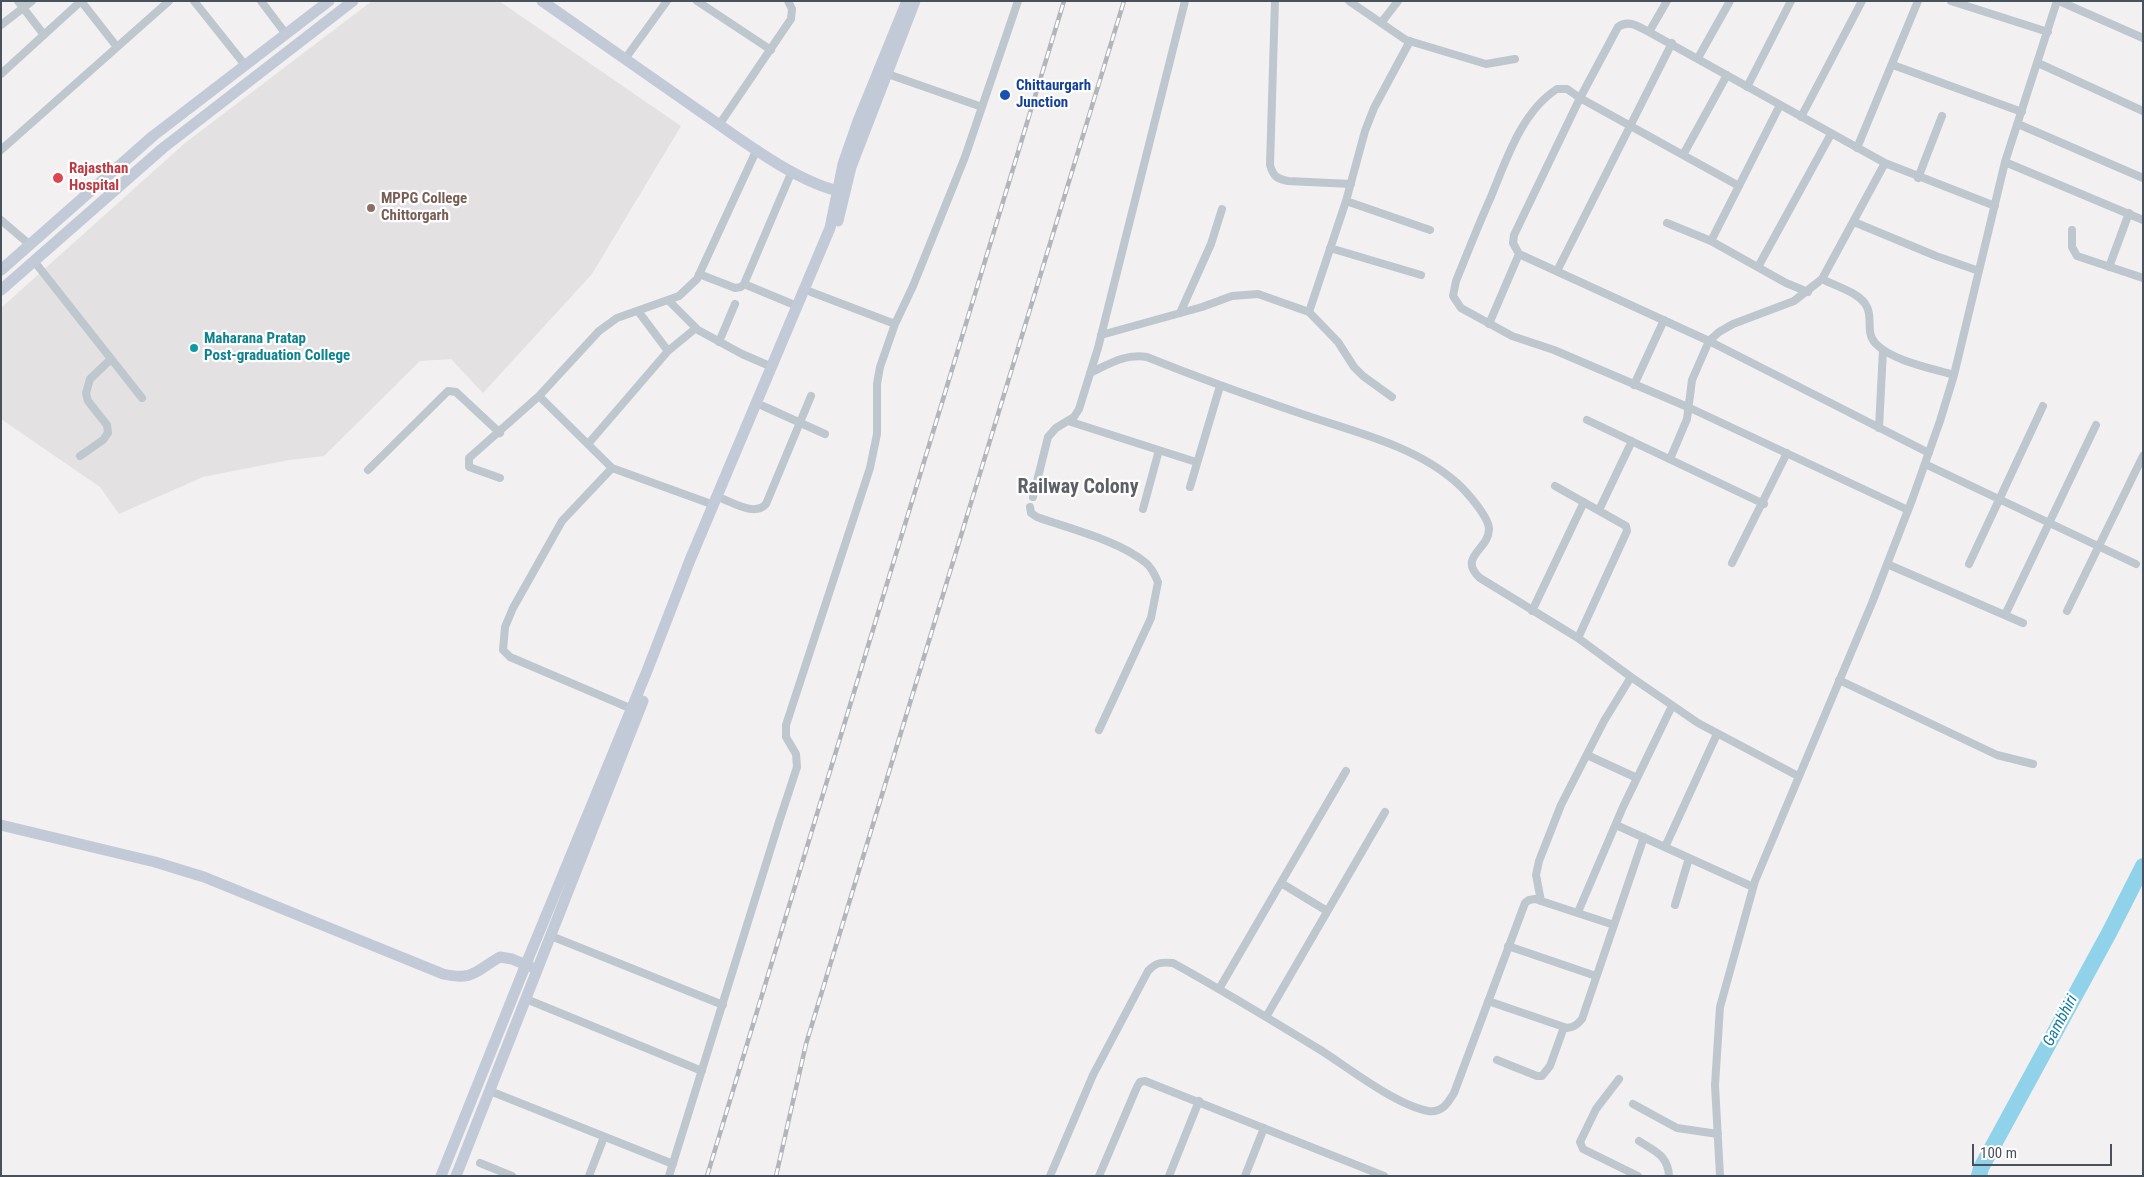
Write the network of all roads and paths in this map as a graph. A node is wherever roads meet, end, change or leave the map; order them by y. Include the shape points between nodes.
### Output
1 (18, 1) edge
2 (32, 1) edge
3 (81, 1) edge
4 (169, 1) edge
5 (194, 1) edge
6 (262, 1) edge
7 (329, 1) edge
8 (353, 1) edge
9 (542, 1) edge
10 (667, 1) edge
11 (697, 1) edge
12 (788, 1) edge
13 (907, 1) edge
14 (914, 1) edge
15 (1018, 1) edge
16 (1184, 1) edge
17 (1275, 1) edge
18 (1349, 1) edge
19 (1398, 1) edge
20 (1667, 1) edge
21 (1730, 1) edge
22 (1791, 1) edge
23 (1862, 1) edge
24 (1918, 1) edge
25 (1951, 1) edge
26 (2058, 1) edge
27 (23, 8) junction
28 (1381, 23) junction
29 (1, 25) edge
30 (1650, 32) junction
31 (2048, 32) junction
32 (286, 34) junction
33 (44, 35) junction
34 (2143, 38) edge
35 (1410, 41) junction
36 (1672, 43) junction
37 (117, 47) junction
38 (770, 50) junction
39 (1698, 58) junction
40 (625, 59) junction
41 (1515, 59) dead end
42 (2038, 62) junction
43 (245, 65) junction
44 (1893, 65) junction
45 (882, 72) junction
46 (1, 74) edge
47 (1727, 75) junction
48 (1747, 86) junction
49 (1580, 98) junction
50 (1780, 105) junction
51 (982, 107) junction
52 (2022, 112) junction
53 (2143, 112) edge
54 (1942, 116) dead end
55 (1801, 117) junction
56 (719, 124) junction
57 (2018, 124) junction
58 (1629, 125) junction
59 (1831, 134) junction
60 (1857, 148) junction
61 (757, 149) junction
62 (1, 150) edge
63 (1683, 154) junction
64 (2005, 162) junction
65 (1885, 163) junction
66 (792, 171) junction
67 (1918, 178) junction
68 (2143, 178) edge
69 (1351, 184) junction
70 (1739, 186) junction
71 (840, 191) junction
72 (1346, 201) junction
73 (1995, 206) junction
74 (1222, 209) dead end
75 (2129, 213) junction
76 (1, 220) edge
77 (2143, 220) edge
78 (1854, 222) junction
79 (1667, 223) dead end
80 (1430, 230) dead end
81 (2072, 230) dead end
82 (1711, 241) junction
83 (29, 244) junction
84 (1330, 248) junction
85 (1519, 254) junction
86 (34, 261) junction
87 (1758, 267) junction
88 (2109, 267) junction
89 (1, 270) edge
90 (1558, 271) junction
91 (1979, 271) junction
92 (699, 274) junction
93 (1421, 275) dead end
94 (2143, 278) edge
95 (1822, 280) junction
96 (744, 284) junction
97 (1, 290) edge
98 (810, 292) junction
99 (1808, 292) junction
100 (669, 301) junction
101 (735, 304) dead end
102 (797, 306) junction
103 (638, 311) junction
104 (1309, 312) junction
105 (1180, 313) junction
106 (1664, 320) junction
107 (895, 324) junction
108 (1489, 324) junction
109 (696, 328) junction
110 (1101, 335) junction
111 (1709, 341) junction
112 (719, 342) junction
113 (1883, 350) junction
114 (668, 352) junction
115 (111, 359) junction
116 (772, 367) junction
117 (1090, 373) junction
118 (1954, 375) junction
119 (1634, 385) junction
120 (1220, 386) junction
121 (539, 396) junction
122 (811, 396) dead end
123 (1392, 397) dead end
124 (142, 398) dead end
125 (763, 406) junction
126 (2043, 406) dead end
127 (1690, 408) junction
128 (1586, 420) dead end
129 (1068, 421) junction
130 (800, 423) junction
131 (2096, 425) dead end
132 (1879, 428) junction
133 (500, 433) junction
134 (825, 434) dead end
135 (1632, 441) junction
136 (588, 444) junction
137 (1159, 450) junction
138 (1787, 453) junction
139 (1928, 453) junction
140 (80, 456) dead end
141 (2143, 456) edge
142 (1670, 459) junction
143 (1196, 462) junction
144 (1925, 464) junction
145 (612, 468) junction
146 (368, 470) dead end
147 (500, 478) dead end
148 (1555, 486) dead end
149 (1190, 487) dead end
150 (1033, 497) dead end
151 (1999, 499) junction
152 (719, 502) junction
153 (1584, 502) junction
154 (1764, 504) junction
155 (1030, 507) dead end
156 (1143, 509) dead end
157 (1599, 510) junction
158 (1908, 510) junction
159 (2050, 523) junction
160 (2098, 546) junction
161 (1732, 563) dead end
162 (1887, 564) junction
163 (1969, 564) dead end
164 (2136, 564) dead end
165 (1532, 611) junction
166 (2067, 611) dead end
167 (2005, 615) junction
168 (2023, 623) dead end
169 (1578, 638) junction
170 (1631, 677) junction
171 (1839, 680) junction
172 (1672, 706) junction
173 (632, 709) junction
174 (1098, 730) dead end
175 (1717, 734) junction
176 (1586, 755) junction
177 (2033, 764) dead end
178 (1346, 771) dead end
179 (1798, 776) junction
180 (1637, 778) junction
181 (1385, 812) dead end
182 (1, 825) edge
183 (1616, 825) junction
184 (1644, 837) junction
185 (1665, 847) junction
186 (1689, 858) junction
187 (1280, 884) junction
188 (1753, 887) junction
189 (1541, 901) junction
190 (1675, 906) dead end
191 (1327, 911) junction
192 (1578, 912) junction
193 (1614, 925) junction
194 (551, 936) junction
195 (1508, 946) junction
196 (526, 964) junction
197 (538, 969) junction
198 (1596, 976) junction
199 (1219, 989) junction
200 (526, 999) junction
201 (1488, 1001) junction
202 (723, 1005) junction
203 (1266, 1018) junction
204 (1564, 1027) junction
205 (1497, 1060) dead end
206 (702, 1070) junction
207 (1619, 1079) dead end
208 (490, 1091) junction
209 (1199, 1101) junction
210 (1632, 1104) dead end
211 (1264, 1128) junction
212 (1718, 1134) junction
213 (604, 1137) junction
214 (1639, 1141) dead end
215 (480, 1163) dead end
216 (672, 1164) junction
217 (1379, 1175) edge
218 (441, 1176) edge
219 (456, 1176) edge
220 (512, 1176) edge
221 (589, 1176) edge
222 (669, 1176) edge
223 (1050, 1176) edge
224 (1099, 1176) edge
225 (1169, 1176) edge
226 (1245, 1176) edge
227 (1638, 1176) edge
228 (1669, 1176) edge
229 (1720, 1176) edge

1 - 27 street
2 - 27 street
3 - 33 street
3 - 37 street
4 - 37 street
5 - 43 street
6 - 32 street
7 - 32 main road
8 - 86 main road via 163,148
9 - 40 main road
10 - 40 street
11 - 38 street
12 - 38 street via 792,9 791,19
13 - 45 main road
14 - 45 main road
15 - 51 street
16 - 110 street
17 - 69 street via 1272,172 1288,181
18 - 28 street
19 - 28 street
20 - 30 street
21 - 39 street
22 - 48 street
23 - 55 street
24 - 44 street
25 - 31 street
26 - 31 street
26 - 34 street
27 - 29 street
27 - 33 street
28 - 35 street
30 - 36 street
30 - 49 street via 1627,23 1618,27
31 - 42 street
32 - 43 main road
33 - 46 street
35 - 41 street via 1486,64
35 - 69 street via 1374,108
36 - 39 street
36 - 58 street
37 - 62 street
38 - 56 street
39 - 47 street
40 - 56 main road
42 - 52 street
42 - 53 street
43 - 83 main road via 153,136
44 - 52 street
44 - 60 street
45 - 51 street
45 - 71 main road
47 - 48 street
47 - 63 street
48 - 50 street
49 - 58 street
49 - 85 street via 1514,235 1513,243
49 - 108 street via 1567,89 1557,88 1536,106 1513,146 1456,281 1453,296 1456,304
50 - 55 street
50 - 70 street
51 - 107 street via 917,277
52 - 57 street
54 - 67 street
55 - 59 street
56 - 61 main road
57 - 64 street
57 - 68 street
58 - 63 street
58 - 90 street
59 - 60 street
59 - 87 street
60 - 65 street
61 - 66 main road
61 - 92 street
63 - 70 street
64 - 73 street
64 - 75 street
65 - 67 street
65 - 78 street
66 - 71 main road via 826,188
66 - 96 street
67 - 73 street
69 - 72 street
70 - 82 street
71 - 98 main road via 836,230
71 - 102 main road via 830,228
72 - 80 street
72 - 84 street
73 - 91 street
74 - 105 street via 1211,244
75 - 77 street
75 - 88 street
76 - 83 street
78 - 91 street
78 - 95 street
79 - 82 street
81 - 88 street via 2074,253
82 - 87 street
83 - 89 main road
84 - 93 street
84 - 104 street
85 - 90 street
85 - 108 street
86 - 97 main road
86 - 115 street
87 - 99 street
88 - 94 street
90 - 106 street
91 - 118 street
92 - 96 street via 734,288
92 - 100 street via 687,291
95 - 99 street
95 - 113 street via 1864,302 1868,308 1869,333
96 - 102 street
98 - 107 street
98 - 125 main road
99 - 111 street via 1794,301 1733,324
100 - 103 street
100 - 109 street
101 - 112 street
102 - 116 main road
103 - 114 street
103 - 121 street via 617,318 599,331
104 - 105 street via 1258,294 1248,294
104 - 123 street via 1338,342 1354,367
105 - 110 street
106 - 111 street
106 - 119 street
107 - 202 street via 877,384 877,434 870,468 786,725 786,737 797,759 794,781
108 - 119 street
109 - 112 street
109 - 114 street
110 - 117 street
111 - 127 street via 1692,380
111 - 132 street
112 - 116 street
113 - 118 street
113 - 132 street
114 - 136 street
115 - 124 street
115 - 140 street via 90,379 86,393 88,401 107,425 108,433
116 - 152 main road
117 - 120 street via 1121,358 1139,355
117 - 129 street via 1079,409
118 - 139 street
119 - 127 street
120 - 143 street
120 - 165 street via 1402,448 1457,483 1489,528 1487,537 1472,559 1473,572
121 - 133 street
121 - 136 street
122 - 130 street
125 - 130 street
125 - 152 main road
126 - 151 street
127 - 138 street
127 - 142 street
128 - 135 street
129 - 137 street
129 - 150 street via 1048,437
130 - 134 street
130 - 152 street via 763,507 750,509
131 - 159 street
132 - 139 street
133 - 146 street via 456,392 448,391
133 - 147 street via 474,453 468,463 473,470
135 - 142 street
135 - 157 street
136 - 145 street
137 - 143 street
137 - 156 street
138 - 154 street
138 - 158 street
139 - 144 street
141 - 160 street
142 - 154 street
143 - 149 street
144 - 151 street
144 - 158 street
145 - 152 street
145 - 173 street via 562,521 513,608 505,627 503,650 510,658
148 - 153 street
151 - 159 street
151 - 163 street
152 - 173 main road
152 - 194 main road
153 - 157 street
153 - 165 street
154 - 161 street
155 - 174 street via 1037,518 1131,553 1146,563 1158,582 1151,618
157 - 169 street via 1623,522 1627,531
158 - 162 street
159 - 160 street
159 - 167 street
160 - 164 street
160 - 166 street
162 - 167 street
162 - 171 street
165 - 169 street
167 - 168 street
169 - 170 street
170 - 172 street
170 - 176 street
171 - 177 street via 1998,755
171 - 179 street
172 - 175 street
172 - 180 street
173 - 196 main road
175 - 179 street
175 - 185 street
176 - 180 street
176 - 189 street via 1561,805 1539,861 1536,875
178 - 187 street
179 - 188 street
180 - 183 street
181 - 191 street
182 - 196 main road via 204,877 443,974 461,978 469,976 500,957
183 - 184 street
183 - 192 street
184 - 185 street
184 - 193 street
185 - 186 street
186 - 188 street
186 - 190 street
187 - 191 street
187 - 199 street
188 - 212 street via 1720,1007 1715,1085
189 - 192 street
189 - 195 street via 1525,902
191 - 203 street
192 - 193 street
193 - 198 street
194 - 197 main road
194 - 202 street
195 - 198 street
195 - 201 street
196 - 197 main road
196 - 218 main road
197 - 200 main road
198 - 204 street via 1582,1019 1573,1028
199 - 203 street
199 - 223 street via 1173,964 1154,964 1093,1075
200 - 206 street
200 - 208 main road
201 - 203 street via 1454,1093 1447,1105 1430,1111 1394,1097
201 - 204 street
202 - 206 street
204 - 205 street via 1550,1066 1542,1076
206 - 216 street
207 - 227 street via 1596,1109 1580,1142 1583,1149
208 - 213 street
208 - 219 main road
209 - 211 street
209 - 224 street via 1154,1083 1140,1082
209 - 225 street
210 - 212 street via 1676,1128
211 - 217 street
211 - 226 street
212 - 229 street
213 - 216 street
213 - 221 street
214 - 228 street via 1665,1160
215 - 220 street
216 - 222 street

